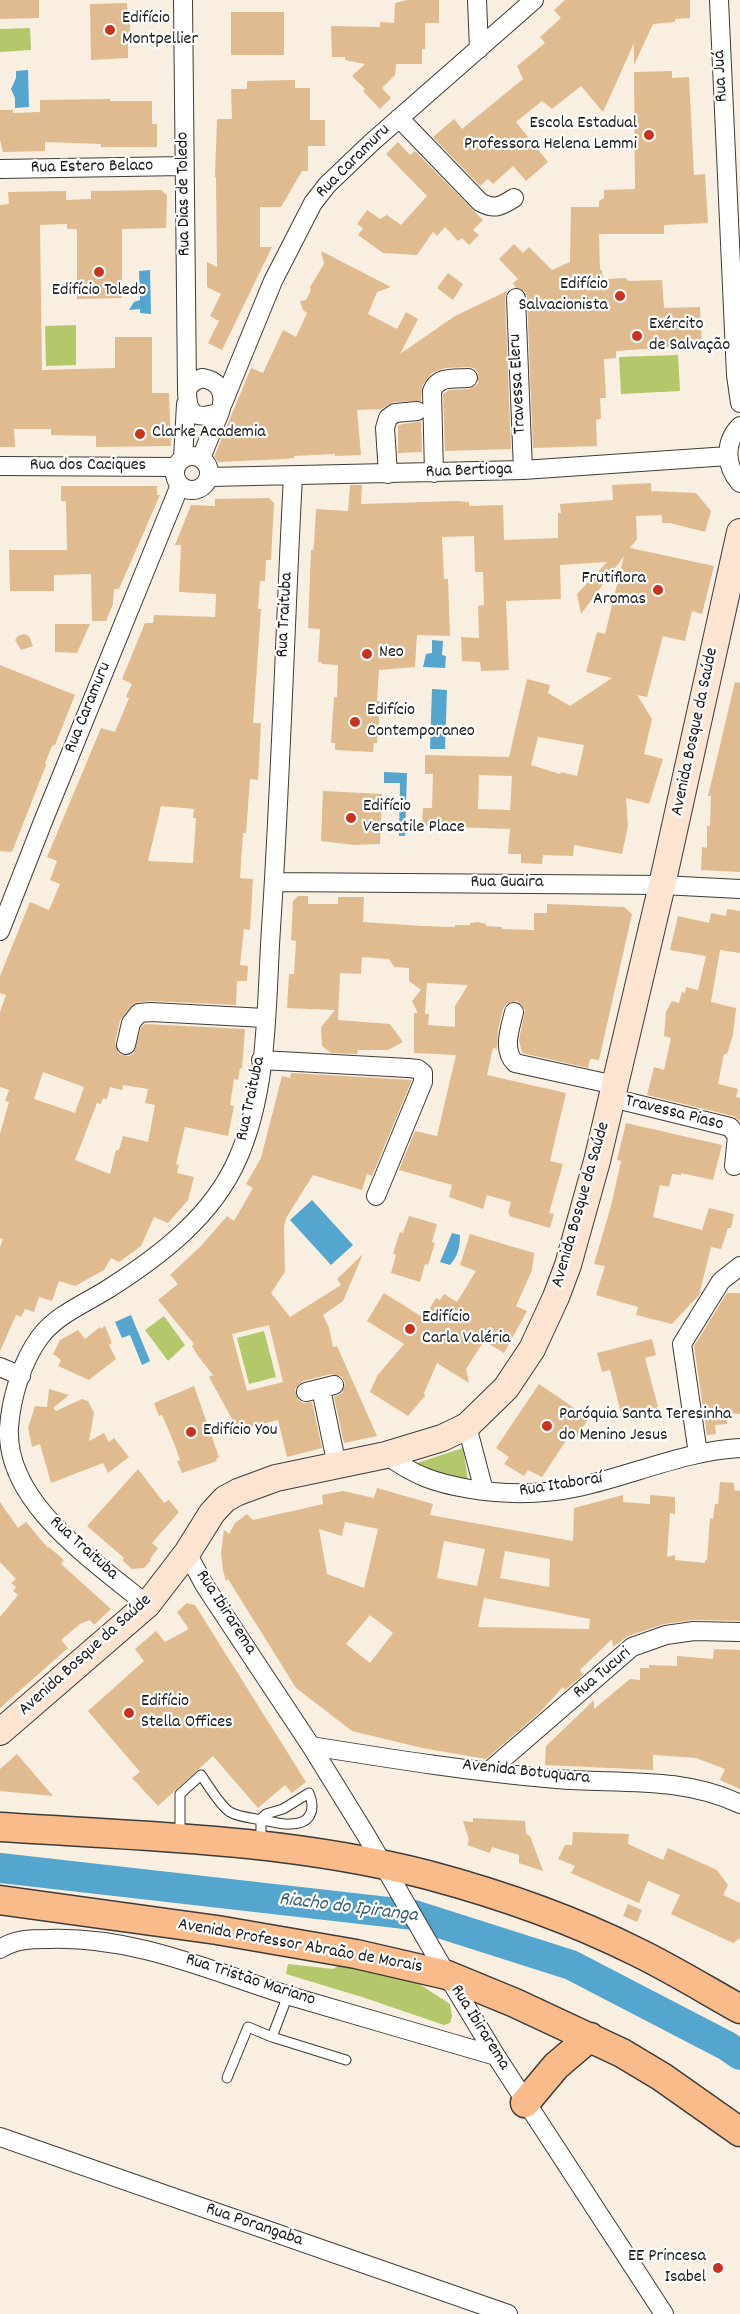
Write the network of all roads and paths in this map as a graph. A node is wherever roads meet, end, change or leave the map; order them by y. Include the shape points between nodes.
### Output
1 (183, 0) edge
2 (477, 0) edge
3 (534, 0) edge
4 (719, 0) edge
5 (479, 49) junction
6 (399, 118) junction
7 (184, 166) junction
8 (0, 169) edge
9 (514, 198) dead end
10 (516, 298) dead end
11 (468, 378) dead end
12 (187, 396) junction
13 (740, 403) edge
14 (221, 407) junction
15 (417, 411) dead end
16 (740, 426) edge
17 (728, 456) junction
18 (0, 466) edge
19 (185, 467) junction
20 (524, 470) junction
21 (434, 473) junction
22 (388, 474) junction
23 (293, 476) junction
24 (209, 477) junction
25 (740, 483) edge
26 (740, 532) edge
27 (274, 882) junction
28 (662, 885) junction
29 (740, 889) edge
30 (0, 931) edge
31 (514, 1012) dead end
32 (265, 1018) junction
33 (126, 1045) dead end
34 (261, 1060) junction
35 (613, 1092) junction
36 (734, 1166) dead end
37 (376, 1196) dead end
38 (740, 1266) edge
39 (0, 1367) edge
40 (21, 1376) junction
41 (320, 1389) dead end
42 (467, 1426) junction
43 (5, 1431) edge
44 (740, 1448) edge
45 (698, 1454) junction
46 (386, 1455) junction
47 (337, 1466) junction
48 (484, 1491) junction
49 (187, 1553) junction
50 (147, 1605) junction
51 (740, 1632) edge
52 (0, 1732) edge
53 (311, 1746) junction
54 (489, 1771) junction
55 (740, 1804) edge
56 (0, 1827) edge
57 (261, 1833) junction
58 (180, 1839) junction
59 (390, 1875) junction
60 (1, 1902) edge
61 (0, 1949) edge
62 (447, 1976) junction
63 (288, 1995) junction
64 (740, 2009) edge
65 (272, 2037) junction
66 (590, 2037) junction
67 (496, 2056) junction
68 (346, 2060) dead end
69 (227, 2078) dead end
70 (525, 2103) junction
71 (740, 2132) edge
72 (0, 2137) edge
73 (662, 2313) edge
74 (508, 2314) edge

1 - 7 street, Rua Dias de Toledo
2 - 5 street
3 - 5 street, Rua Caramuru
4 - 13 street, Rua Juá
5 - 6 street, Rua Caramuru
6 - 9 street via 480,202 494,208
6 - 14 street, Rua Caramuru via 313,203 273,281
7 - 8 street, Rua Estero Belaco
7 - 12 street, Rua Dias de Toledo
10 - 20 street, Travessa Eleru
11 - 21 street via 441,380 432,391
12 - 14 street via 189,409 197,415 208,416
12 - 14 street via 193,382 211,380 219,385
12 - 19 street, Rua Dias de Toledo
14 - 19 street, Rua Caramuru
15 - 22 street via 395,413 388,418
16 - 17 street via 730,440
17 - 20 street, Rua Bertioga
17 - 25 street via 732,474
18 - 19 street, Rua dos Caciques
19 - 24 street via 209,470
19 - 24 street via 194,490
19 - 30 street, Rua Caramuru
20 - 21 street, Rua Bertioga
21 - 22 street, Rua Bertioga
22 - 23 street, Rua Bertioga
23 - 24 street, Rua Bertioga
23 - 27 street, Rua Traituba
26 - 28 street, Avenida Bosque da Saúde
27 - 28 street, Rua Guaira
27 - 32 street, Rua Traituba
28 - 29 street, Rua Guaira
28 - 35 street, Avenida Bosque da Saúde
31 - 35 street, Travessa Piaso via 507,1045 515,1063
32 - 33 street via 139,1013 131,1023
32 - 34 street, Rua Traituba
34 - 37 street via 408,1068 423,1073 423,1082
34 - 40 street, Rua Traituba via 246,1137 230,1175 214,1198 163,1251 50,1325 39,1337
35 - 36 street, Travessa Piaso via 730,1127 737,1136
35 - 42 street, Avenida Bosque da Saúde via 576,1238 556,1297 532,1349 506,1388
38 - 45 street via 721,1281 682,1344
39 - 40 street
40 - 43 street, Rua Traituba
41 - 47 street
42 - 46 street, Avenida Bosque da Saúde
42 - 48 street
43 - 50 street, Rua Traituba via 20,1480 41,1511
44 - 45 street, Rua Itaboraí
45 - 48 street, Rua Itaboraí via 570,1488 519,1494
46 - 47 street, Avenida Bosque da Saúde
46 - 48 street, Rua Itaboraí via 420,1477
47 - 49 street, Avenida Bosque da Saúde via 276,1478 225,1499
49 - 50 street, Avenida Bosque da Saúde
49 - 53 street, Rua Ibirarema
50 - 52 street, Avenida Bosque da Saúde
51 - 54 street, Rua Tucuri via 694,1631 666,1635 632,1647
53 - 54 street, Avenida Botuquara
53 - 59 street, Rua Ibirarema
54 - 55 street, Avenida Botuquara via 692,1787
56 - 58 main road
57 - 57 lane via 266,1814 309,1793 313,1812 304,1820
57 - 58 main road
57 - 58 lane via 230,1812 201,1775 180,1794
57 - 59 main road
59 - 62 street, Rua Ibirarema
59 - 64 main road via 426,1875 569,1922 638,1952
60 - 62 main road, Avenida Professor Abraão de Morais via 290,1942
61 - 63 street, Rua Tristão Mariano via 25,1940 59,1939 127,1946 192,1962
62 - 66 main road, Avenida Professor Abraão de Morais
62 - 67 street, Rua Ibirarema
63 - 65 lane
63 - 67 street, Rua Tristão Mariano
65 - 68 lane
65 - 69 lane via 248,2027
66 - 70 main road via 551,2071
66 - 71 main road, Avenida Professor Abraão de Morais via 662,2077
67 - 70 street, Rua Ibirarema
70 - 73 street, Rua Ibirarema
72 - 74 street, Rua Porangaba

